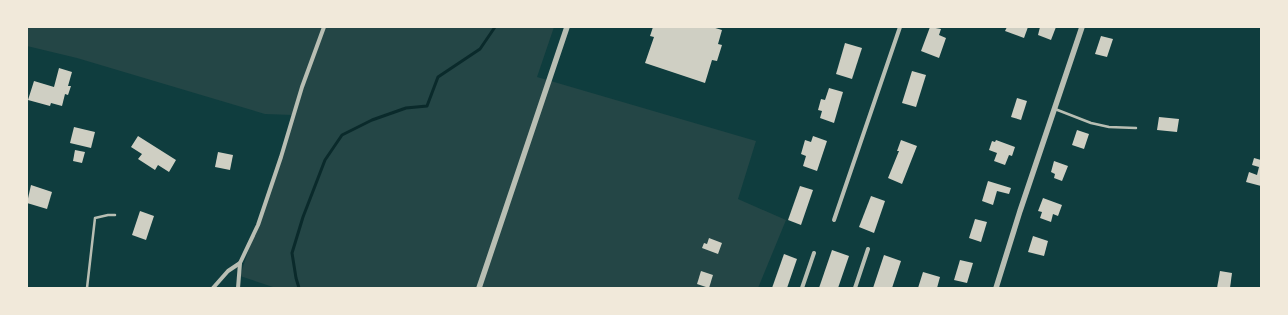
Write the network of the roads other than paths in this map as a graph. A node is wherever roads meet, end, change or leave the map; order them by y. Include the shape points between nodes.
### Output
1 (324, 27) edge
2 (567, 27) edge
3 (900, 27) edge
4 (1082, 27) edge
5 (1054, 109) junction
6 (1136, 128) dead end
7 (115, 215) dead end
8 (834, 220) dead end
9 (868, 249) dead end
10 (814, 253) dead end
11 (240, 263) junction
12 (87, 288) edge
13 (213, 288) edge
14 (238, 288) edge
15 (479, 288) edge
16 (802, 288) edge
17 (855, 288) edge
18 (996, 288) edge

1 - 11 street via 258,225
2 - 15 street
3 - 8 street
4 - 5 street
5 - 6 lane via 1109,127
5 - 18 street
7 - 12 lane via 95,218
9 - 17 street
10 - 16 street
11 - 13 street via 228,271
11 - 14 street

